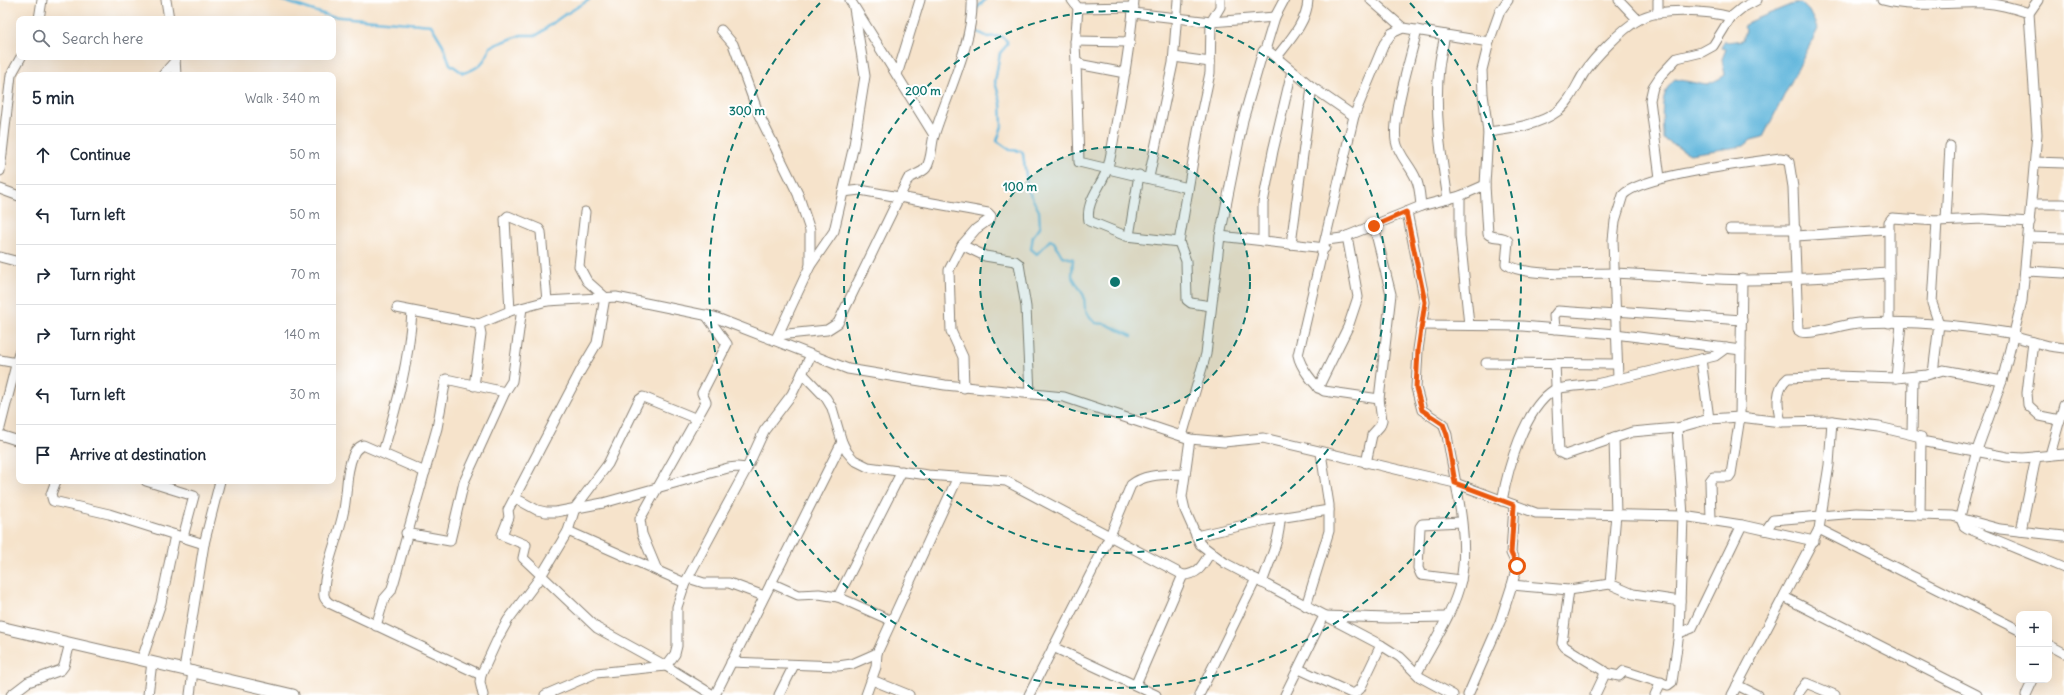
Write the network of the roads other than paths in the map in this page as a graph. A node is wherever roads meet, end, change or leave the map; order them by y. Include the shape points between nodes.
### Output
1 (42, 0) edge
2 (166, 0) edge
3 (920, 0) edge
4 (972, 0) edge
5 (1072, 0) edge
6 (1178, 0) edge
7 (1220, 0) edge
8 (1284, 0) edge
9 (1308, 0) edge
10 (1371, 0) edge
11 (1508, 0) edge
12 (1619, 0) edge
13 (1658, 0) edge
14 (1757, 0) edge
15 (1883, 0) edge
16 (2038, 0) edge
17 (852, 4) edge
18 (1134, 7) edge
19 (1078, 8) junction
20 (2029, 13) junction
21 (1658, 14) junction
22 (39, 16) edge
23 (169, 16) edge
24 (1177, 17) junction
25 (1275, 17) junction
26 (1731, 17) junction
27 (1638, 20) junction
28 (1211, 22) junction
29 (1403, 28) junction
30 (721, 30) dead end
31 (1417, 30) junction
32 (1446, 35) junction
33 (1075, 41) junction
34 (1130, 42) junction
35 (1489, 42) junction
36 (1265, 50) junction
37 (1174, 57) junction
38 (1276, 58) junction
39 (19, 60) edge
40 (174, 60) edge
41 (175, 60) edge
42 (1076, 62) junction
43 (1210, 62) junction
44 (1292, 71) junction
45 (165, 72) edge
46 (176, 72) edge
47 (1126, 73) junction
48 (897, 75) junction
49 (1312, 87) junction
50 (1354, 116) junction
51 (1488, 132) junction
52 (934, 135) junction
53 (1950, 146) dead end
54 (2035, 162) junction
55 (2064, 163) edge
56 (1108, 168) junction
57 (0, 171) edge
58 (1139, 175) junction
59 (1149, 177) junction
60 (1660, 178) junction
61 (1485, 185) junction
62 (1188, 188) junction
63 (0, 189) edge
64 (843, 192) junction
65 (16, 195) edge
66 (1460, 196) junction
67 (899, 198) junction
68 (1448, 199) junction
69 (2032, 204) junction
70 (2064, 204) edge
71 (1421, 206) junction
72 (585, 212) dead end
73 (1406, 212) junction
74 (1941, 220) junction
75 (2030, 222) junction
76 (1374, 226) junction
77 (1730, 229) dead end
78 (1889, 230) junction
79 (1796, 232) junction
80 (1129, 236) junction
81 (1220, 236) junction
82 (1347, 236) junction
83 (2029, 238) junction
84 (2064, 238) edge
85 (1263, 241) junction
86 (1179, 242) junction
87 (1291, 244) junction
88 (1326, 244) junction
89 (962, 245) junction
90 (0, 257) edge
91 (16, 261) edge
92 (810, 266) junction
93 (2025, 271) junction
94 (1614, 273) junction
95 (1889, 273) junction
96 (2064, 273) edge
97 (1742, 279) junction
98 (1796, 279) junction
99 (605, 297) junction
100 (547, 301) junction
101 (1211, 306) junction
102 (397, 308) dead end
103 (522, 308) junction
104 (510, 311) junction
105 (412, 312) junction
106 (1615, 313) junction
107 (706, 315) junction
108 (1742, 320) junction
109 (1889, 322) junction
110 (1902, 323) junction
111 (479, 324) junction
112 (1423, 324) junction
113 (1939, 324) junction
114 (1469, 325) junction
115 (1555, 329) junction
116 (1615, 334) junction
117 (2015, 336) junction
118 (777, 338) junction
119 (2033, 342) junction
120 (1726, 348) junction
121 (2064, 348) edge
122 (1741, 350) junction
123 (811, 355) junction
124 (16, 358) edge
125 (1701, 359) junction
126 (0, 360) edge
127 (1486, 363) dead end
128 (1555, 363) junction
129 (1617, 364) junction
130 (16, 366) edge
131 (802, 372) junction
132 (1933, 373) junction
133 (1913, 377) junction
134 (1618, 378) junction
135 (1896, 378) junction
136 (2002, 381) junction
137 (474, 386) junction
138 (964, 388) junction
139 (1318, 388) junction
140 (1555, 389) junction
141 (505, 392) junction
142 (1030, 394) junction
143 (1379, 399) junction
144 (2064, 405) edge
145 (1740, 417) junction
146 (697, 419) junction
147 (1708, 419) junction
148 (2060, 420) junction
149 (1832, 421) junction
150 (1781, 422) junction
151 (0, 428) edge
152 (1677, 428) junction
153 (1912, 434) junction
154 (0, 436) edge
155 (1186, 437) junction
156 (1614, 438) junction
157 (16, 440) edge
158 (1921, 441) junction
159 (842, 442) junction
160 (1977, 450) junction
161 (383, 452) junction
162 (1321, 453) junction
163 (2064, 454) edge
164 (2050, 455) junction
165 (2036, 457) junction
166 (1366, 463) junction
167 (747, 468) junction
168 (902, 471) junction
169 (425, 472) junction
170 (1185, 474) junction
171 (958, 477) junction
172 (1455, 483) junction
173 (55, 484) edge
174 (156, 484) edge
175 (219, 484) edge
176 (658, 486) junction
177 (515, 498) junction
178 (1502, 501) junction
179 (1514, 505) junction
180 (575, 508) junction
181 (1329, 510) junction
182 (1616, 514) junction
183 (1920, 515) junction
184 (1683, 516) junction
185 (1821, 517) junction
186 (1960, 517) junction
187 (1280, 518) junction
188 (1711, 520) junction
189 (1461, 522) junction
190 (1742, 525) junction
191 (1819, 529) junction
192 (1766, 530) junction
193 (568, 531) junction
194 (2021, 531) junction
195 (406, 533) junction
196 (2064, 534) edge
197 (179, 536) junction
198 (1196, 536) junction
199 (1109, 538) junction
200 (1814, 541) junction
201 (204, 544) junction
202 (1210, 553) junction
203 (2064, 568) edge
204 (657, 570) junction
205 (1183, 575) junction
206 (541, 576) junction
207 (686, 580) junction
208 (1461, 580) junction
209 (1259, 581) junction
210 (772, 583) junction
211 (1610, 584) junction
212 (1512, 585) junction
213 (1569, 590) junction
214 (764, 596) junction
215 (838, 597) junction
216 (1784, 597) junction
217 (1680, 601) junction
218 (1306, 606) junction
219 (1324, 616) junction
220 (1446, 617) junction
221 (892, 621) junction
222 (376, 626) junction
223 (0, 627) edge
224 (2016, 628) edge
225 (1679, 633) junction
226 (70, 643) junction
227 (1381, 645) junction
228 (1053, 647) junction
229 (2052, 648) edge
230 (877, 653) junction
231 (2064, 653) edge
232 (147, 661) junction
233 (731, 662) junction
234 (794, 665) junction
235 (666, 666) junction
236 (1299, 669) junction
237 (189, 670) junction
238 (1417, 673) junction
239 (1605, 673) junction
240 (481, 675) junction
241 (872, 680) junction
242 (1661, 682) junction
243 (2032, 683) edge
244 (1737, 685) junction
245 (1139, 689) edge
246 (278, 693) edge
247 (1350, 694) edge
248 (11, 695) edge
249 (148, 695) edge
250 (190, 695) edge
251 (293, 695) edge
252 (483, 695) edge
253 (545, 695) edge
254 (714, 695) edge
255 (780, 695) edge
256 (866, 695) edge
257 (909, 695) edge
258 (1029, 695) edge
259 (1156, 695) edge
260 (1199, 695) edge
261 (1285, 695) edge
262 (1453, 695) edge
263 (1468, 695) edge
264 (1595, 695) edge
265 (1655, 695) edge
266 (1732, 695) edge
267 (1757, 695) edge
268 (1797, 695) edge
269 (1835, 695) edge
270 (1976, 695) edge
271 (2026, 695) edge

1 - 22 street
2 - 23 street
3 - 48 street
4 - 52 street via 965,45
5 - 19 street
6 - 24 street
7 - 28 street via 1220,7
8 - 25 street
9 - 38 street via 1307,11 1293,36
10 - 29 street
11 - 35 street via 1500,10
12 - 27 street
13 - 21 street
14 - 26 street
15 - 20 street via 1917,5 1984,3 2005,5
16 - 20 street
17 - 48 street
17 - 64 street via 865,76 854,145
18 - 19 street
18 - 24 street
18 - 34 street
19 - 33 street
20 - 54 street via 2037,134
21 - 26 street via 1702,11
21 - 27 street
24 - 28 street
24 - 37 street
25 - 28 street
25 - 36 street
26 - 60 street via 1714,46 1702,52 1677,58 1653,87 1650,100
27 - 51 street via 1595,59 1558,111 1520,128
28 - 43 street
29 - 31 street
29 - 50 street via 1392,33 1384,44
30 - 92 street via 733,44 759,115 798,194 810,230
31 - 32 street
31 - 71 street via 1402,96 1396,141 1399,151 1417,180
32 - 35 street
32 - 68 street via 1437,90 1439,140
33 - 34 street
33 - 42 street
34 - 47 street
35 - 51 street via 1482,70
36 - 38 street
36 - 81 street via 1243,120
37 - 43 street
37 - 59 street
38 - 44 street
39 - 57 street via 11,75
40 - 45 street
41 - 46 street
42 - 47 street
42 - 56 street via 1079,162
43 - 62 street
44 - 49 street
44 - 85 street via 1263,203
47 - 56 street
48 - 52 street
49 - 50 street
49 - 87 street
50 - 88 street
51 - 61 street
52 - 67 street via 925,170 908,179
53 - 74 street
54 - 55 street
54 - 69 street
56 - 58 street
56 - 80 street via 1087,212 1088,221
58 - 59 street
58 - 80 street
59 - 62 street
60 - 79 street via 1786,159 1789,162 1793,187
60 - 94 street via 1639,185 1623,195 1614,228
61 - 66 street
61 - 94 street via 1488,234 1508,241 1506,264 1528,271
62 - 86 street
63 - 65 street
64 - 67 street via 860,190
64 - 92 street via 834,231
66 - 68 street
66 - 114 street via 1460,236
67 - 89 street via 990,214 990,219 976,229
67 - 118 street via 838,323 827,330
68 - 71 street
69 - 70 street
69 - 75 street
71 - 73 street
72 - 99 street via 579,266 587,281
73 - 76 street
73 - 112 street via 1425,302
74 - 75 street
74 - 78 street via 1897,217 1889,222
74 - 113 street via 1932,303
75 - 83 street
76 - 82 street
76 - 143 street via 1391,294
77 - 79 street
78 - 79 street
78 - 95 street
79 - 98 street
80 - 86 street
81 - 85 street
81 - 101 street
82 - 88 street
82 - 139 street via 1358,297 1348,327
83 - 84 street
83 - 93 street
85 - 87 street
86 - 101 street via 1186,261 1188,300 1191,303
87 - 88 street
88 - 139 street via 1298,355
89 - 138 street via 951,262 948,276 951,331 963,357
89 - 142 street via 978,253 1019,264 1026,307
90 - 91 street
92 - 118 street
93 - 96 street
93 - 117 street
94 - 97 street
94 - 106 street
95 - 98 street
95 - 109 street
97 - 98 street
97 - 108 street
98 - 109 street via 1798,330 1801,332 1856,323
99 - 100 street
99 - 107 street
99 - 177 street via 597,343
100 - 103 street
100 - 104 street via 541,232 508,216 505,219
101 - 155 street via 1204,364
102 - 105 street
103 - 104 street
103 - 141 street via 512,382
104 - 111 street
105 - 111 street
105 - 161 street via 410,349 404,379
106 - 108 street
106 - 115 street via 1558,311 1554,316
106 - 116 street
107 - 118 street
107 - 146 street via 727,344 702,393 706,402
108 - 122 street
109 - 110 street
110 - 113 street
110 - 135 street
111 - 137 street via 481,334
112 - 114 street
112 - 172 street via 1418,350 1418,399 1422,410 1443,424
113 - 117 street via 1960,325
113 - 132 street
114 - 115 street
115 - 116 street
116 - 120 street
116 - 129 street
117 - 119 street
117 - 136 street
118 - 123 street
119 - 121 street
119 - 148 street via 2028,405 2040,416
120 - 122 street
120 - 125 street via 1715,356
122 - 145 street
123 - 131 street
123 - 138 street via 848,369
124 - 126 street
125 - 134 street
125 - 147 street
127 - 128 street
128 - 129 street
128 - 140 street
129 - 134 street
130 - 151 street
131 - 159 street via 832,408
131 - 167 street via 784,406 764,431
132 - 133 street
132 - 136 street via 1951,370
133 - 135 street
133 - 153 street
134 - 140 street
135 - 150 street via 1788,378 1780,388 1778,404
136 - 160 street
137 - 141 street
137 - 169 street via 446,379 437,428
138 - 142 street
139 - 143 street
140 - 156 street via 1559,452 1565,456
140 - 178 street via 1536,408 1526,426 1511,462
141 - 195 street via 464,482 450,541
142 - 155 street via 1074,399
143 - 166 street via 1382,420 1372,435
144 - 148 street
145 - 147 street
145 - 150 street
145 - 188 street via 1731,474 1729,477 1713,477 1710,481
146 - 176 street
146 - 180 street via 641,397 608,464
147 - 152 street
148 - 164 street
149 - 150 street
149 - 153 street
149 - 185 street via 1829,465
152 - 156 street via 1641,430
152 - 184 street
153 - 158 street via 1921,437
154 - 157 street
155 - 162 street via 1224,442 1262,438
155 - 170 street
156 - 182 street
158 - 160 street
158 - 183 street
159 - 168 street via 854,460 868,467
159 - 210 street
160 - 165 street via 2007,457
160 - 186 street
161 - 169 street
161 - 222 street via 363,445 354,453 347,477 344,512 323,594 329,603
162 - 166 street
162 - 181 street
163 - 164 street
164 - 165 street
165 - 194 street
166 - 172 street
167 - 176 street via 728,468
167 - 207 street
168 - 171 street
168 - 215 street
169 - 195 street
170 - 198 street via 1184,503
170 - 199 street via 1149,476 1131,485
171 - 199 street via 1006,481
171 - 221 street
172 - 178 street
172 - 189 street
173 - 197 street via 51,494 53,501 110,514
174 - 197 street via 194,496
175 - 201 street
176 - 180 street via 603,503
176 - 204 street via 640,519
177 - 180 street via 546,512
177 - 206 street via 508,510 509,517 502,535 526,545 523,558
178 - 179 street
179 - 182 street via 1536,513
179 - 212 street via 1511,553 1517,566
180 - 193 street
181 - 187 street
181 - 218 street via 1328,531
182 - 184 street
182 - 211 street
183 - 185 street via 1856,513
183 - 186 street
184 - 188 street
184 - 217 street
185 - 191 street
185 - 192 street via 1773,520
186 - 194 street via 2000,529
186 - 203 street via 1961,522 1968,528
187 - 198 street
187 - 209 street via 1277,541
188 - 190 street
189 - 208 street
189 - 208 street via 1422,524 1418,568 1421,575
190 - 192 street
190 - 225 street via 1692,628
191 - 200 street
191 - 224 street
192 - 200 street
193 - 204 street
193 - 206 street
194 - 196 street
195 - 222 street via 394,582 384,599
197 - 201 street
197 - 232 street
198 - 202 street
199 - 205 street
199 - 228 street
200 - 216 street
201 - 237 street
202 - 205 street via 1200,569 1193,574
202 - 209 street
204 - 207 street
205 - 245 street
206 - 235 street via 597,628
206 - 240 street via 508,620
207 - 214 street via 729,583
207 - 235 street via 677,606 677,646 675,654
208 - 220 street
209 - 218 street
209 - 260 street
210 - 214 street
210 - 215 street via 798,595 819,594
211 - 213 street
211 - 217 street via 1633,594
212 - 213 street
212 - 263 street via 1497,629
213 - 239 street via 1562,645
214 - 233 street
215 - 221 street
216 - 244 street
216 - 270 street
217 - 225 street
218 - 219 street
219 - 220 street
219 - 227 street
219 - 236 street
220 - 238 street
221 - 230 street
222 - 240 street
223 - 226 street
225 - 242 street via 1672,682 1668,685
226 - 232 street
226 - 248 street via 61,670 28,682
227 - 238 street via 1400,657
227 - 247 street via 1360,688 1356,693
228 - 245 street
228 - 258 street
229 - 231 street
230 - 234 street via 852,664
230 - 241 street
232 - 237 street
232 - 249 street
233 - 234 street
233 - 254 street
234 - 255 street
235 - 253 street via 596,673
235 - 254 street
236 - 247 street
236 - 261 street
237 - 246 street
237 - 250 street
238 - 262 street
239 - 242 street via 1619,676 1624,671
239 - 264 street
240 - 252 street
241 - 256 street
241 - 257 street
242 - 265 street
243 - 271 street
244 - 266 street
244 - 267 street
245 - 259 street
246 - 251 street
268 - 269 street via 1806,683

